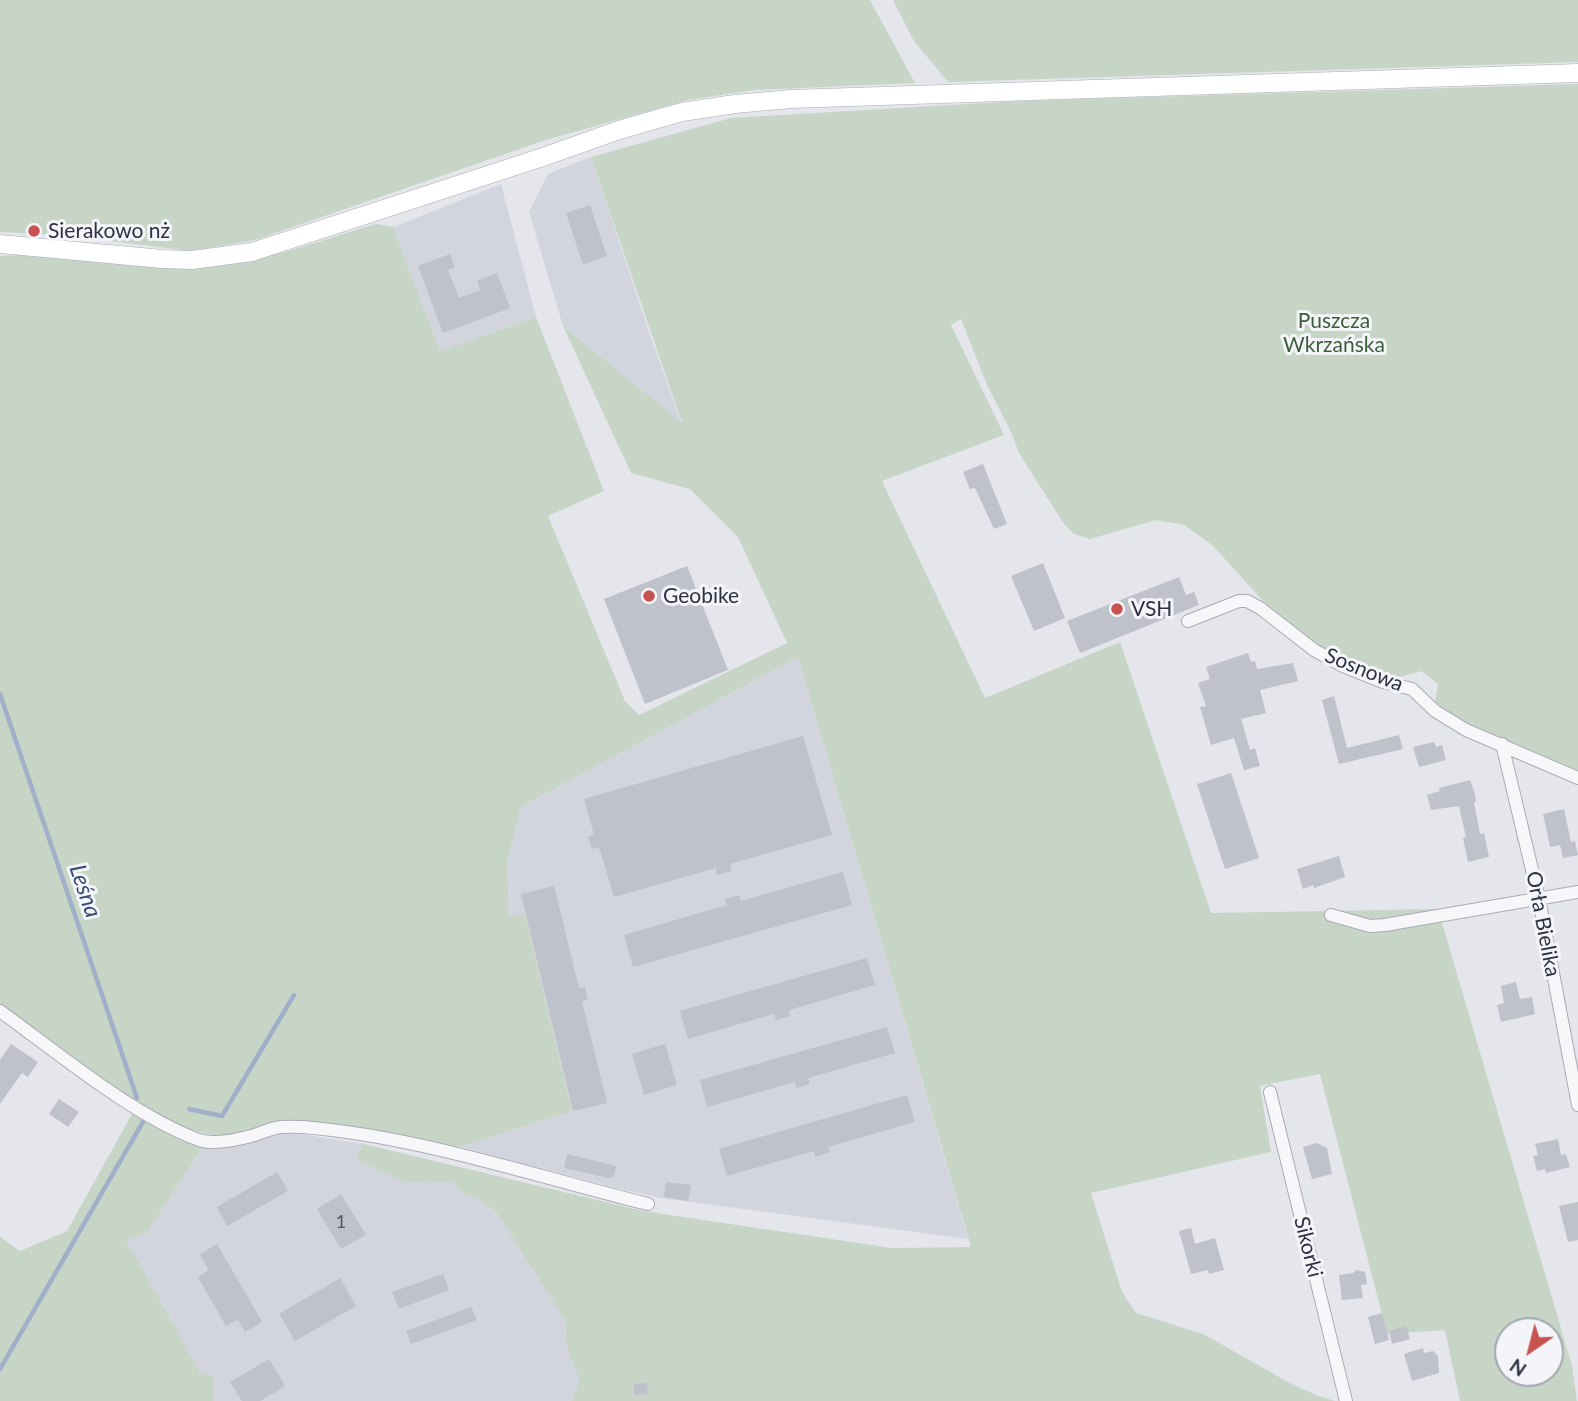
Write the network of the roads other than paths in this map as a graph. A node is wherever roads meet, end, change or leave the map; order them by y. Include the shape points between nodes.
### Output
1 (1578, 74) edge
2 (0, 244) edge
3 (1188, 621) dead end
4 (1502, 744) junction
5 (1578, 778) edge
6 (1578, 892) edge
7 (1539, 899) junction
8 (1331, 915) dead end
9 (0, 1011) edge
10 (1270, 1093) dead end
11 (1578, 1105) edge
12 (648, 1204) dead end
13 (1346, 1401) edge

1 - 2 street via 735,104 682,112 619,130 252,252 172,259
3 - 4 street, Sosnowa via 1247,601 1314,650 1383,682 1412,689 1466,730
4 - 5 street, Sosnowa
4 - 7 street, Orła Bielika
6 - 7 street
7 - 8 street via 1370,926
7 - 11 street, Orła Bielika
9 - 12 street via 143,1112 203,1141 226,1141 275,1128 353,1134 441,1150
10 - 13 street, Sikorki

